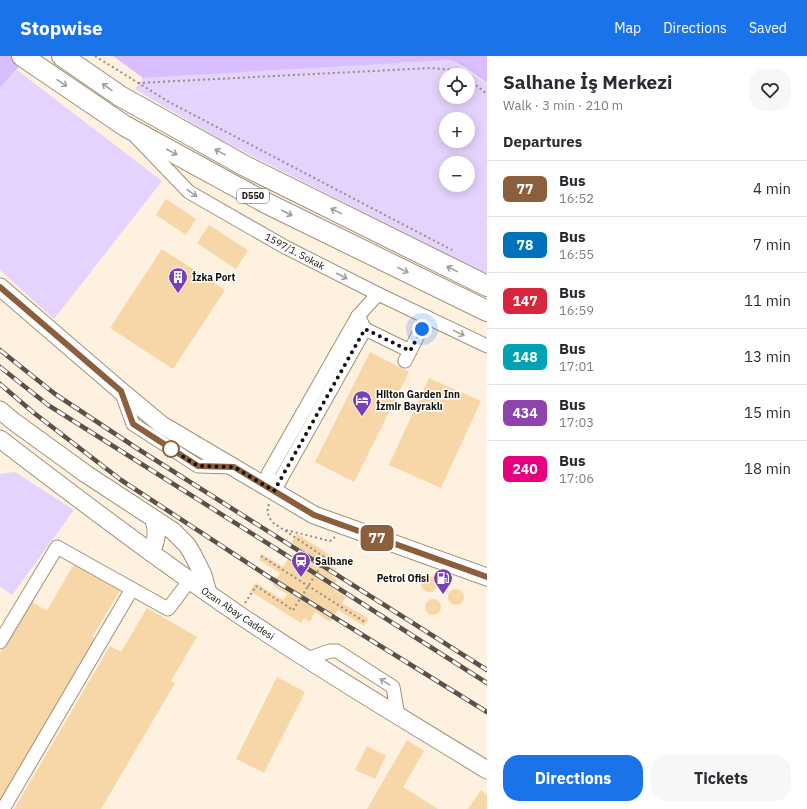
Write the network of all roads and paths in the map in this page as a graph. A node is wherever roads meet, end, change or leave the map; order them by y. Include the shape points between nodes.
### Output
1 (62, 56) edge
2 (95, 56) edge
3 (26, 59) edge
4 (439, 69) edge
5 (137, 83) junction
6 (475, 85) edge
7 (487, 94) edge
8 (124, 126) junction
9 (454, 250) dead end
10 (487, 286) edge
11 (0, 287) edge
12 (378, 294) junction
13 (487, 311) edge
14 (358, 316) junction
15 (427, 317) junction
16 (365, 329) junction
17 (487, 346) edge
18 (0, 410) edge
19 (1, 442) edge
20 (274, 491) junction
21 (154, 520) junction
22 (283, 529) junction
23 (330, 540) dead end
24 (150, 552) junction
25 (261, 556) dead end
26 (487, 577) edge
27 (190, 580) junction
28 (308, 586) junction
29 (132, 589) junction
30 (208, 593) junction
31 (238, 614) junction
32 (365, 622) dead end
33 (0, 642) edge
34 (487, 770) edge
35 (2, 809) edge

10 -> 1 highway, D550 via 245,166 120,96
2 - 5 path
3 -> 8 highway, D550
4 - 5 path
5 - 9 path
6 - 7 path
8 -> 12 street, 1597/1. Sokak via 189,192 285,247
8 -> 13 highway, D550 via 266,203
11 - 20 main road via 162,425
12 - 14 street
12 - 15 street, 1597/1. Sokak
14 - 16 street
14 - 20 street via 268,474
15 - 16 street via 408,356
15 -> 17 street, 1597/1. Sokak
16 - 20 street
18 - 21 main road via 86,474
19 - 24 main road, Ozan Abay Caddesi
20 - 22 path via 267,510 268,516
20 - 26 main road via 314,515
21 - 24 main road via 157,534
21 - 30 main road via 173,531 187,546 198,565
22 - 23 path
22 - 28 path, bridge via 326,558
24 - 27 main road, Ozan Abay Caddesi
25 - 28 path
27 - 29 street via 168,609
27 - 30 main road, Ozan Abay Caddesi
28 - 31 path, bridge via 294,610 256,586
28 - 32 path
29 - 33 street via 57,547
29 - 35 street
30 - 31 main road, Ozan Abay Caddesi
31 - 34 main road, Ozan Abay Caddesi

